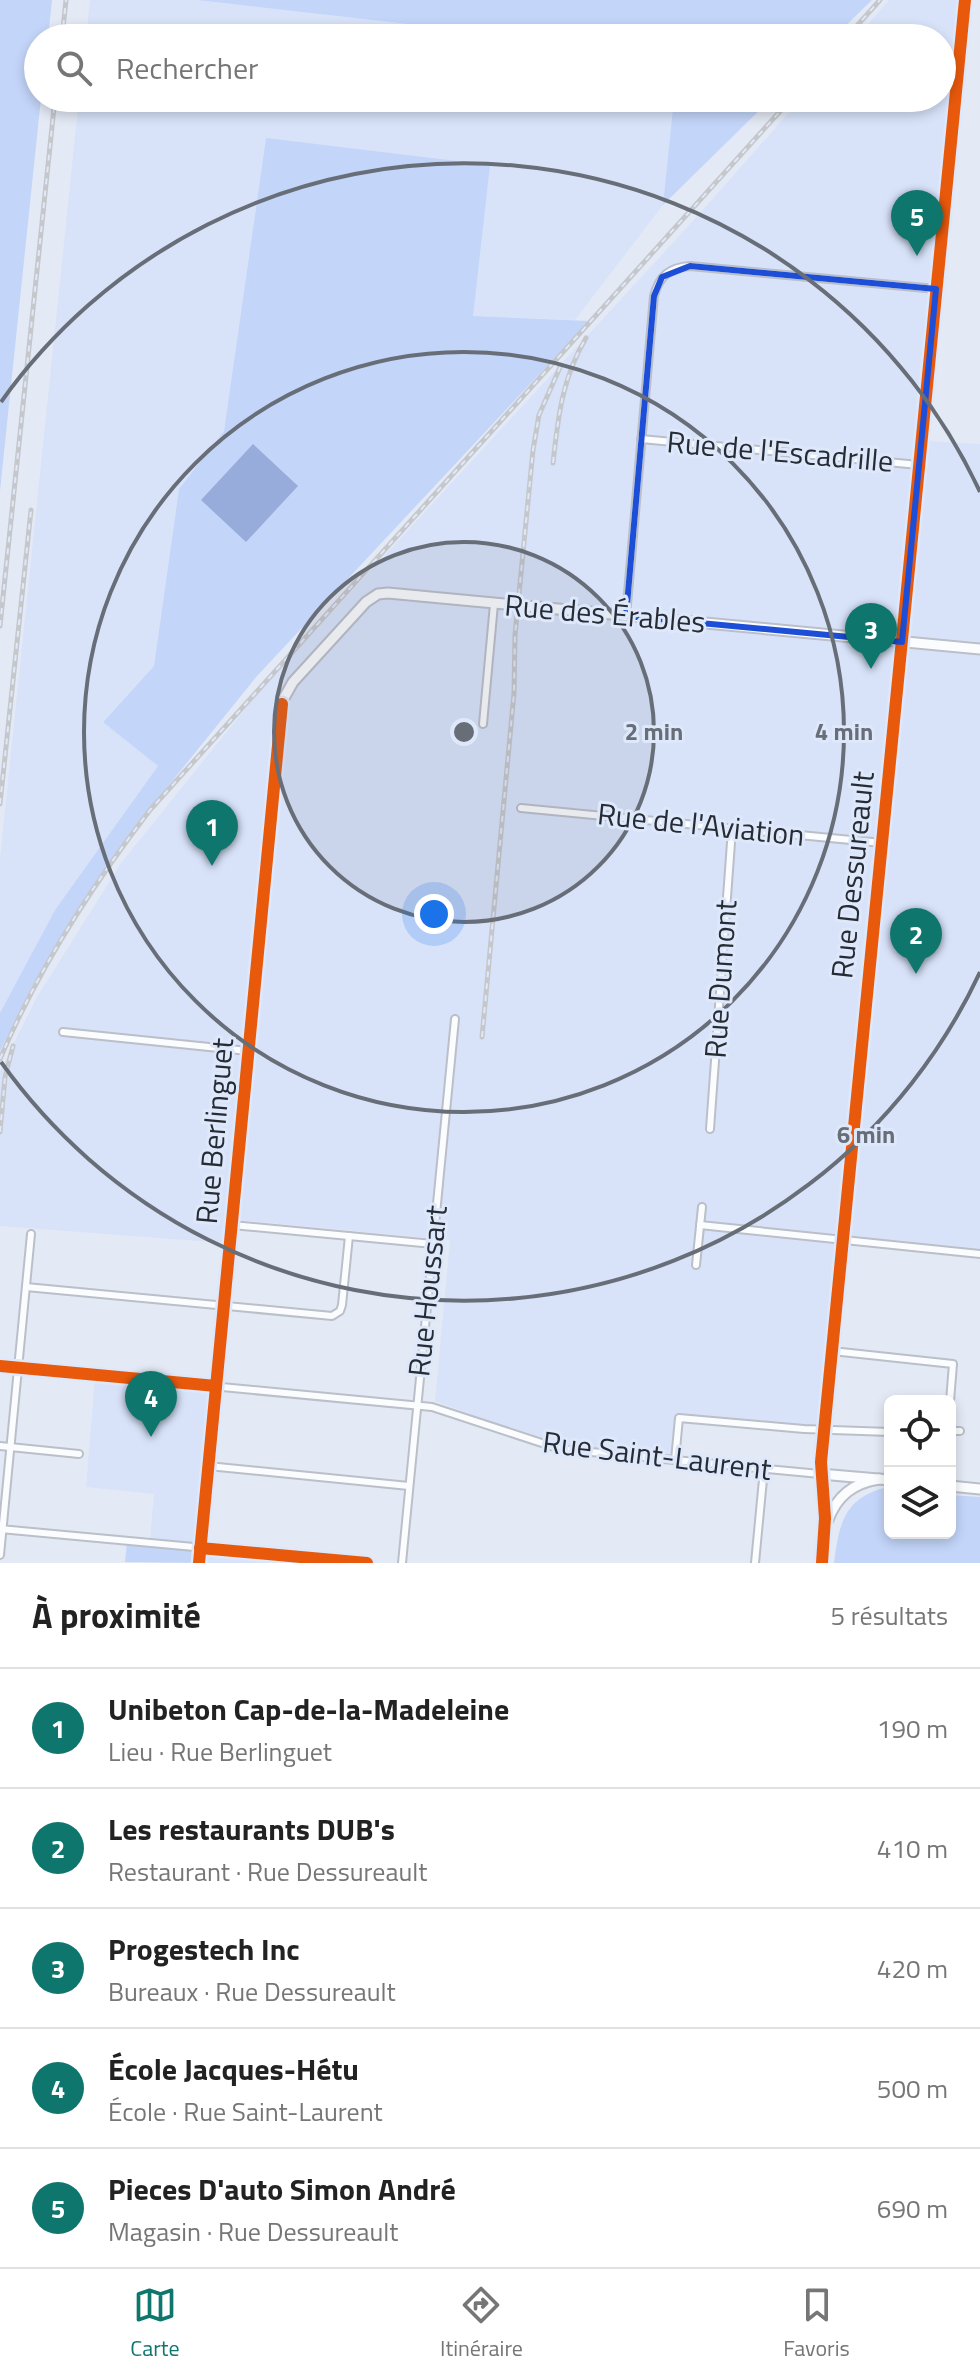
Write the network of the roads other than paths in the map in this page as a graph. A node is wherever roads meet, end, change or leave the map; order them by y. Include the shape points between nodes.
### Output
1 (965, 0) edge
2 (956, 90) edge
3 (954, 112) edge
4 (936, 289) junction
5 (641, 439) junction
6 (919, 465) junction
7 (494, 604) junction
8 (626, 616) junction
9 (902, 642) junction
10 (980, 649) edge
11 (282, 704) joint
12 (483, 724) dead end
13 (521, 808) dead end
14 (732, 829) junction
15 (882, 843) junction
16 (455, 1019) dead end
17 (63, 1032) dead end
18 (248, 1051) junction
19 (710, 1129) dead end
20 (702, 1207) dead end
21 (232, 1225) junction
22 (700, 1225) junction
23 (31, 1234) dead end
24 (349, 1236) junction
25 (843, 1240) junction
26 (433, 1244) junction
27 (980, 1254) edge
28 (696, 1265) dead end
29 (26, 1287) junction
30 (224, 1306) junction
31 (832, 1351) junction
32 (0, 1366) edge
33 (18, 1368) junction
34 (216, 1386) junction
35 (950, 1395) edge
36 (417, 1405) junction
37 (824, 1429) junction
38 (956, 1431) edge
39 (960, 1431) dead end
40 (884, 1432) edge
41 (0, 1446) edge
42 (10, 1447) junction
43 (79, 1454) dead end
44 (675, 1460) junction
45 (208, 1466) junction
46 (764, 1469) junction
47 (820, 1474) junction
48 (884, 1480) edge
49 (884, 1480) edge
50 (409, 1486) junction
51 (956, 1487) edge
52 (980, 1489) edge
53 (825, 1527) junction
54 (1, 1529) edge
55 (200, 1548) junction
56 (0, 1555) edge
57 (199, 1563) edge
58 (367, 1563) edge
59 (402, 1563) edge
60 (755, 1563) edge
61 (822, 1563) edge

1 - 2 street, Rue Dessureault
3 - 4 street, Rue Dessureault
4 - 5 street via 690,266 671,270 659,281 654,296
4 - 6 street, Rue Dessureault
5 - 6 street, Rue de l'Escadrille
5 - 8 street
6 - 9 street, Rue Dessureault
7 - 8 street, Rue des Érables
7 - 11 street, Rue des Érables via 378,594 293,682
7 - 12 street
8 - 9 street, Rue des Érables
9 - 10 street, Rue des Érables
9 - 15 street, Rue Dessureault
11 - 18 street, Rue Berlinguet
13 - 14 street, Rue de l'Aviation
14 - 15 street, Rue de l'Aviation
14 - 19 street, Rue Dumont
15 - 25 street, Rue Dessureault
16 - 26 street, Rue Houssart
17 - 18 street
18 - 21 street, Rue Berlinguet
20 - 22 street
21 - 24 street
21 - 30 street, Rue Berlinguet
22 - 25 street
22 - 28 street
23 - 29 street
24 - 26 street
24 - 30 street via 342,1305 335,1315
25 - 27 street
25 - 31 street, Rue Dessureault
26 - 36 street, Rue Houssart
29 - 30 street
29 - 33 street
30 - 34 street, Rue Berlinguet
31 - 35 street via 953,1364
31 - 37 street, Rue Dessureault
32 - 33 street, Rue Saint-Laurent
33 - 34 street, Rue Saint-Laurent
33 - 42 street
34 - 36 street, Rue Saint-Laurent
34 - 45 street, Rue Berlinguet
36 - 44 street, Rue Saint-Laurent via 551,1447
36 - 50 street, Rue Houssart
37 - 40 street
37 - 44 street via 679,1418
37 - 47 street, Rue Dessureault
38 - 39 street
41 - 42 street
42 - 43 street
42 - 54 street
44 - 46 street, Rue Saint-Laurent
45 - 50 street
45 - 55 street, Rue Berlinguet
46 - 47 street, Rue Saint-Laurent
46 - 60 street
47 - 48 street, Rue Saint-Laurent
47 - 53 street, Rue Dessureault
49 - 53 street via 859,1484 842,1495
50 - 59 street, Rue Houssart
51 - 52 street
53 - 61 street, Rue Dessureault
54 - 55 street
54 - 56 street
55 - 57 street, Rue Berlinguet
55 - 58 street

